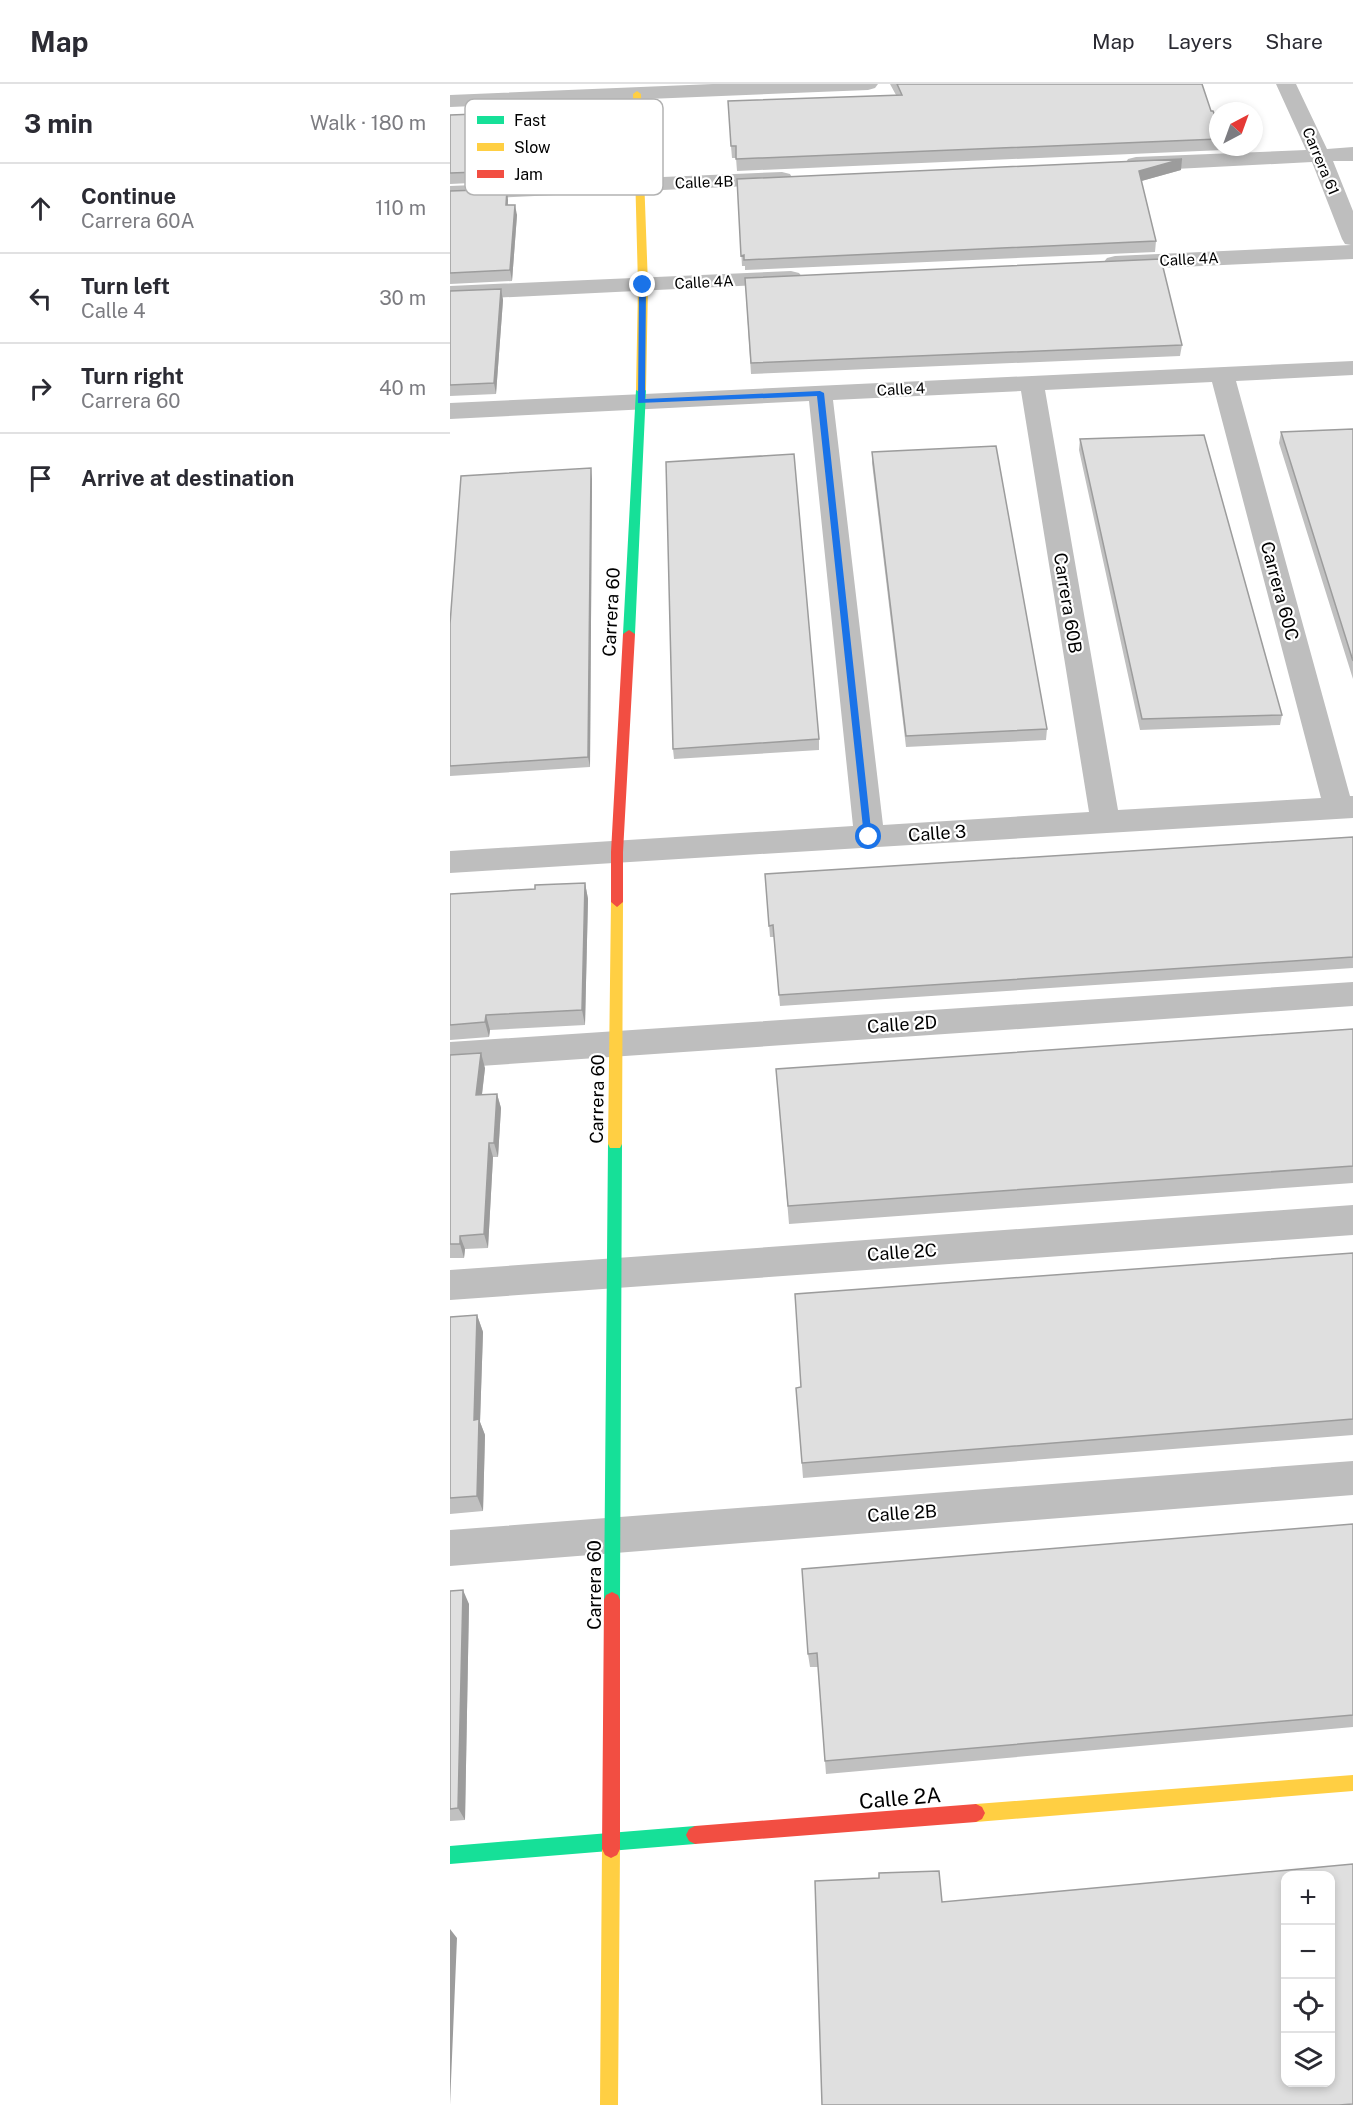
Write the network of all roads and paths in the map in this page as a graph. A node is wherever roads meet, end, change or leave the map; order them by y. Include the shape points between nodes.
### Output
1 (868, 84) edge
2 (1286, 84) edge
3 (637, 94) junction
4 (503, 99) edge
5 (637, 99) edge
6 (465, 100) edge
7 (450, 101) edge
8 (1353, 154) edge
9 (1320, 156) junction
10 (1117, 164) edge
11 (806, 178) edge
12 (663, 184) edge
13 (465, 192) edge
14 (450, 193) edge
15 (638, 195) edge
16 (1353, 239) edge
17 (1353, 252) edge
18 (1093, 264) edge
19 (808, 277) edge
20 (643, 285) junction
21 (450, 293) edge
22 (1353, 368) edge
23 (1222, 374) junction
24 (1032, 383) junction
25 (820, 393) junction
26 (641, 402) junction
27 (450, 411) edge
28 (1346, 808) edge
29 (1105, 822) junction
30 (869, 837) junction
31 (616, 852) junction
32 (450, 862) edge
33 (1353, 994) edge
34 (616, 1044) junction
35 (450, 1055) edge
36 (1353, 1220) edge
37 (614, 1273) junction
38 (450, 1284) edge
39 (1353, 1478) edge
40 (612, 1535) junction
41 (450, 1548) edge
42 (1353, 1783) edge
43 (610, 1843) junction
44 (450, 1855) edge
45 (609, 2105) edge

1 - 3 street
2 - 9 street, Carrera 61
3 - 4 street
3 - 5 street, Carrera 60
6 - 7 street
8 - 9 street
9 - 10 street
9 - 16 street, Carrera 61
11 - 12 street, Calle 4B
13 - 14 street, Calle 4B
15 - 20 street, Carrera 60
17 - 18 street, Calle 4A
19 - 20 street, Calle 4A
20 - 21 street, Calle 4A
20 - 26 street, Carrera 60
22 - 23 street, Calle 4
23 - 24 street, Calle 4
23 - 28 street, Carrera 60C
24 - 25 street, Calle 4
24 - 29 street, Carrera 60B
25 - 26 street, Calle 4
25 - 30 street
26 - 27 street, Calle 4
26 - 31 street, Carrera 60
28 - 29 street, Calle 3
29 - 30 street, Calle 3
30 - 31 street, Calle 3
31 - 32 street, Calle 3
31 - 34 street, Carrera 60
33 - 34 street, Calle 2D
34 - 35 street, Calle 2D
34 - 37 street, Carrera 60
36 - 37 street, Calle 2C
37 - 38 street, Calle 2C
37 - 40 street, Carrera 60
39 - 40 street, Calle 2B
40 - 41 street, Calle 2B
40 - 43 street, Carrera 60
42 - 43 street, Calle 2A
43 - 44 street, Calle 2A
43 - 45 street, Carrera 60

